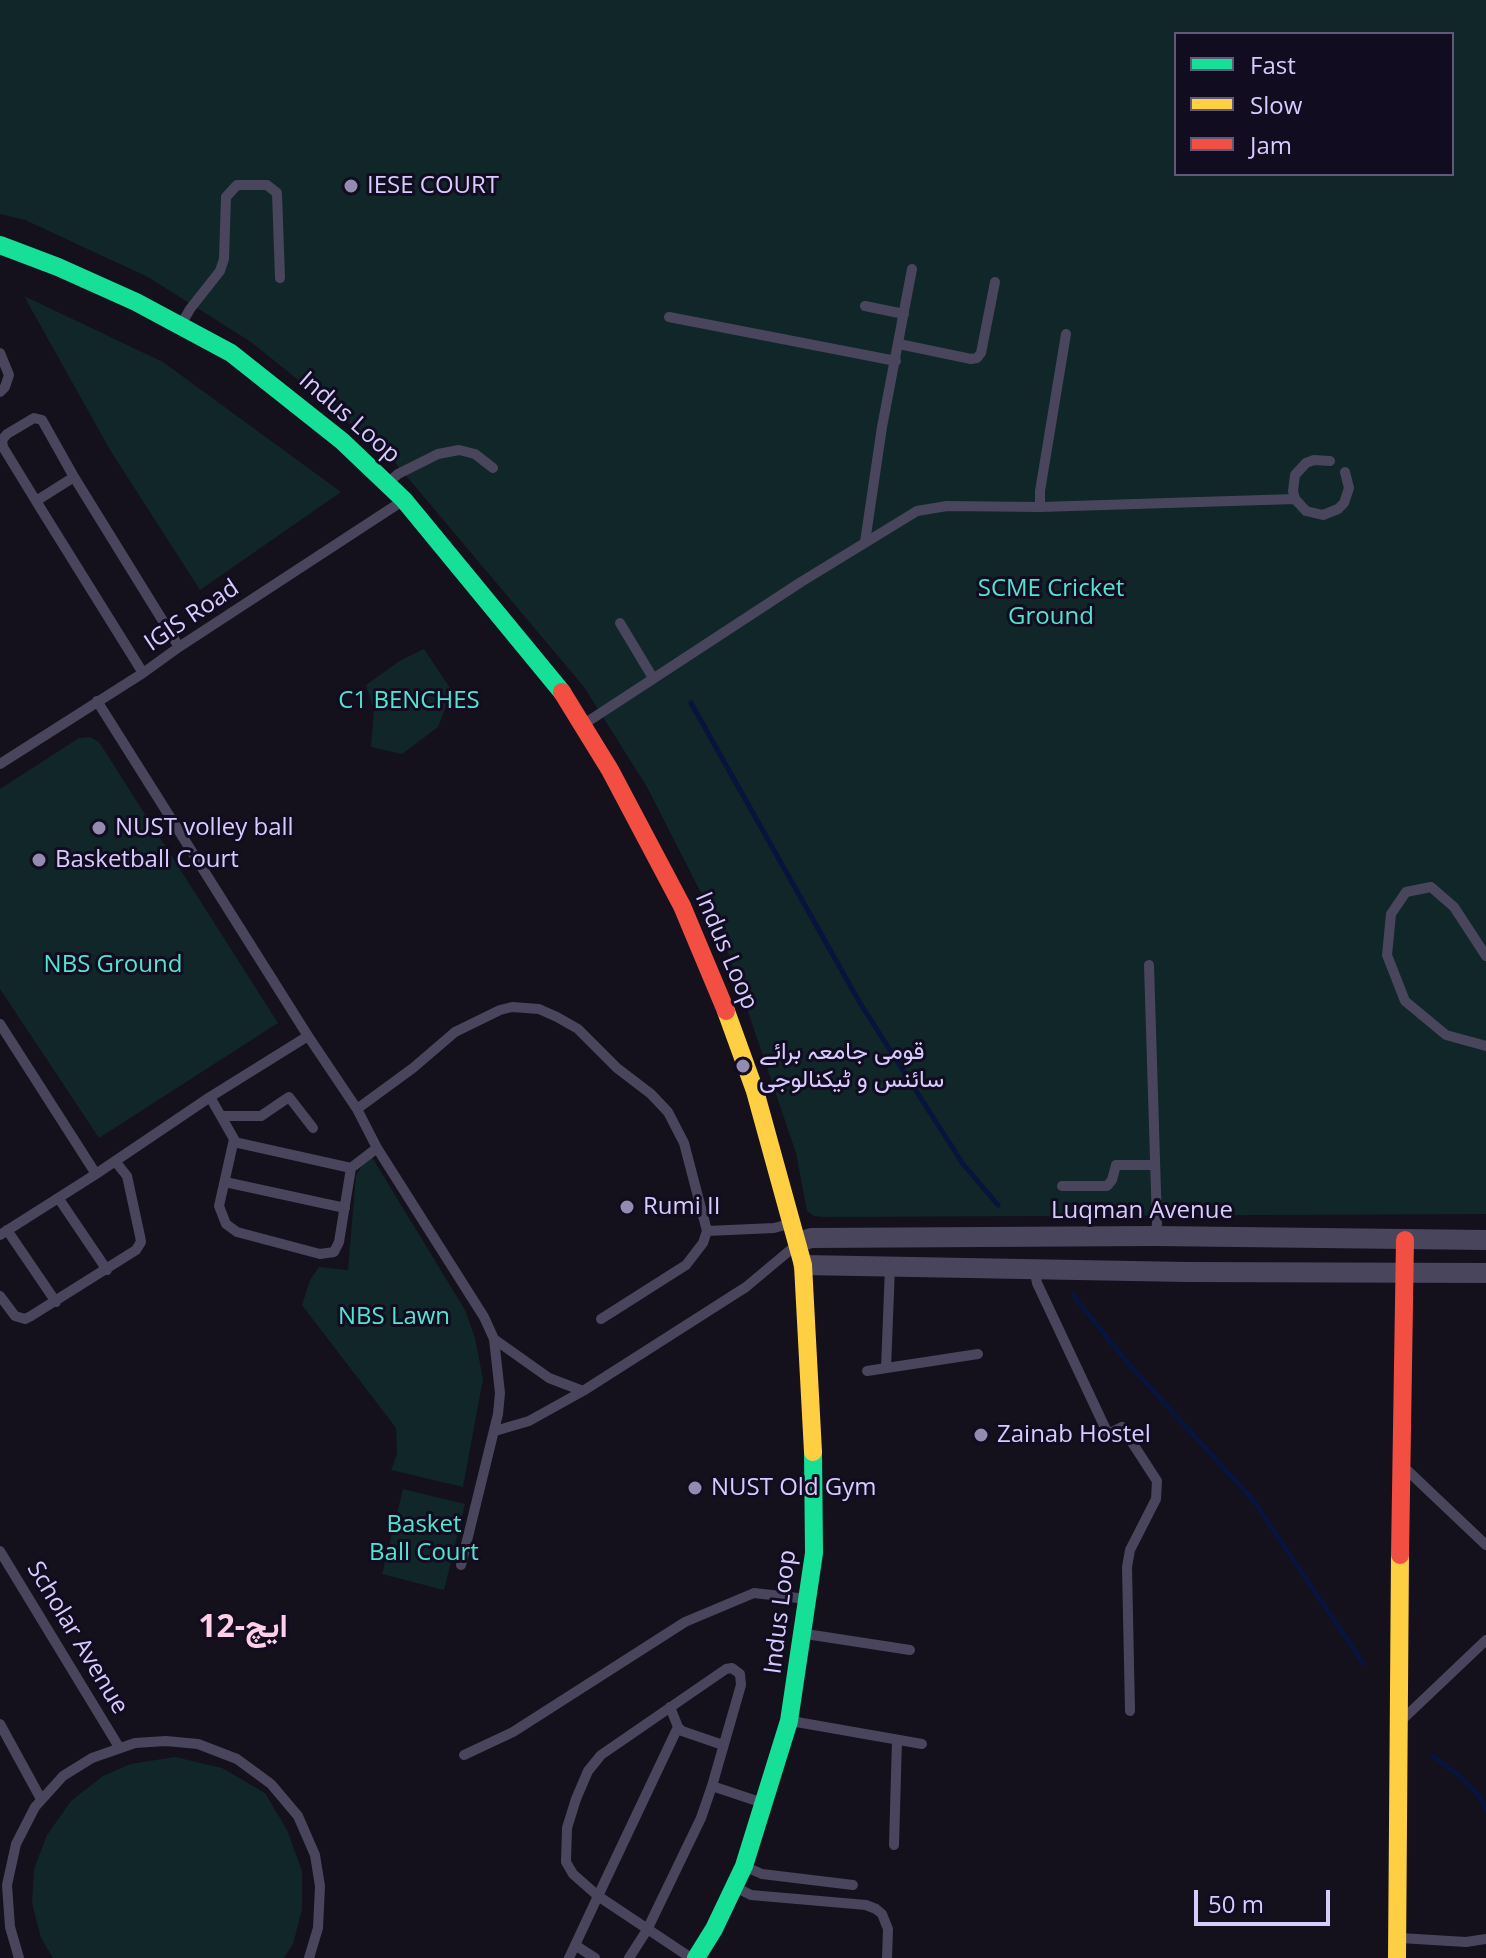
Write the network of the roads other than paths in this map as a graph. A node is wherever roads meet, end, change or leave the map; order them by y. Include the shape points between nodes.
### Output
1 (0, 245) edge
2 (912, 269) dead end
3 (280, 278) dead end
4 (995, 282) dead end
5 (865, 306) dead end
6 (904, 314) junction
7 (669, 317) dead end
8 (181, 325) junction
9 (1066, 334) dead end
10 (899, 344) junction
11 (0, 353) edge
12 (896, 361) junction
13 (0, 392) edge
14 (1330, 461) dead end
15 (493, 468) dead end
16 (1345, 472) dead end
17 (74, 477) junction
18 (388, 483) junction
19 (1295, 499) junction
20 (404, 500) junction
21 (36, 501) junction
22 (1040, 507) junction
23 (865, 542) junction
24 (620, 623) dead end
25 (179, 647) junction
26 (143, 673) junction
27 (653, 678) junction
28 (97, 701) junction
29 (583, 724) junction
30 (0, 764) edge
31 (1486, 956) edge
32 (1149, 965) dead end
33 (0, 1024) edge
34 (308, 1036) junction
35 (1486, 1046) edge
36 (210, 1097) junction
37 (357, 1109) junction
38 (222, 1116) junction
39 (313, 1128) dead end
40 (234, 1142) junction
41 (377, 1148) junction
42 (115, 1161) junction
43 (1153, 1165) junction
44 (351, 1168) junction
45 (96, 1174) junction
46 (225, 1182) junction
47 (1062, 1186) dead end
48 (59, 1199) junction
49 (345, 1208) junction
50 (707, 1231) junction
51 (4, 1233) edge
52 (795, 1233) junction
53 (1155, 1236) junction
54 (1405, 1240) junction
55 (1486, 1240) edge
56 (803, 1265) junction
57 (890, 1267) junction
58 (1034, 1269) junction
59 (107, 1270) junction
60 (1403, 1273) junction
61 (1486, 1273) edge
62 (0, 1296) edge
63 (56, 1302) junction
64 (601, 1319) dead end
65 (494, 1339) junction
66 (978, 1354) dead end
67 (886, 1368) junction
68 (867, 1371) dead end
69 (583, 1391) junction
70 (495, 1431) junction
71 (1400, 1464) junction
72 (1486, 1545) edge
73 (0, 1551) edge
74 (461, 1565) dead end
75 (809, 1599) junction
76 (804, 1634) junction
77 (1486, 1640) edge
78 (910, 1650) dead end
79 (1482, 1653) edge
80 (670, 1707) junction
81 (1130, 1711) dead end
82 (789, 1721) junction
83 (0, 1724) edge
84 (1397, 1725) junction
85 (678, 1727) junction
86 (897, 1740) junction
87 (922, 1744) dead end
88 (723, 1745) junction
89 (119, 1747) junction
90 (464, 1755) dead end
91 (712, 1786) junction
92 (41, 1799) junction
93 (765, 1804) junction
94 (894, 1845) dead end
95 (744, 1866) junction
96 (853, 1885) dead end
97 (735, 1888) junction
98 (598, 1896) junction
99 (647, 1930) junction
100 (1397, 1938) junction
101 (1486, 1939) edge
102 (575, 1945) junction
103 (19, 1958) edge
104 (309, 1958) edge
105 (569, 1958) edge
106 (595, 1958) edge
107 (629, 1958) edge
108 (693, 1958) edge
109 (887, 1958) edge
110 (1397, 1958) edge

1 - 8 street, Indus Loop
2 - 6 lane
3 - 8 lane via 277,193 267,185 237,185 226,197 220,271
4 - 10 lane via 977,358
5 - 6 lane
6 - 10 lane
7 - 12 lane
8 - 18 street, Indus Loop via 231,353
9 - 22 lane
10 - 12 lane
11 - 13 lane via 9,375
12 - 23 lane
14 - 19 lane via 1314,460 1300,468 1293,483
15 - 18 lane via 459,450 438,454
16 - 19 lane via 1348,496 1338,509 1314,515
17 - 21 lane
17 - 21 lane via 42,420 34,418 7,434 3,447
17 - 25 lane
18 - 20 street, Indus Loop
19 - 22 lane
20 - 25 lane, IGIS Road
20 - 29 street, Indus Loop
21 - 26 lane
22 - 23 lane via 925,509
23 - 27 lane
24 - 27 lane
25 - 26 lane, IGIS Road
26 - 28 lane, IGIS Road
27 - 29 lane
28 - 30 lane, IGIS Road
28 - 34 lane
29 - 52 street, Indus Loop via 682,906 755,1091
31 - 35 lane via 1454,907 1431,887 1406,892 1391,914 1387,955 1405,1001 1446,1035
32 - 43 lane
33 - 45 lane
34 - 36 lane
34 - 37 lane
36 - 38 lane
36 - 42 lane
37 - 41 lane
37 - 50 lane via 475,1021 512,1007 539,1009 578,1029 668,1112 684,1143
38 - 39 lane via 261,1116 289,1097
38 - 40 lane
40 - 44 lane
40 - 46 lane
41 - 44 lane
41 - 65 lane
42 - 45 lane
42 - 59 lane via 127,1176 141,1242
43 - 47 lane via 1116,1165 1107,1186
43 - 53 lane
44 - 49 lane
45 - 48 lane
46 - 49 lane
46 - 49 lane via 220,1211 231,1229 320,1254 338,1248
48 - 51 lane
48 - 59 lane
50 - 52 lane via 774,1228
50 - 64 lane via 686,1265
51 - 63 lane
52 - 53 street, Luqman Avenue via 811,1238
52 - 56 street, Indus Loop
52 - 69 lane via 779,1262 746,1287
53 - 54 street, Luqman Avenue
54 - 55 street, Luqman Avenue
54 - 60 street
56 - 57 street
56 - 75 street, Indus Loop via 814,1462
57 - 58 street
57 - 67 lane
58 - 60 street
58 - 81 lane via 1108,1434 1122,1427 1157,1481 1156,1499 1127,1567
59 - 63 lane
60 - 61 street
60 - 71 street
62 - 63 lane via 10,1312 25,1319
65 - 69 lane via 549,1378
65 - 70 lane via 500,1393
66 - 67 lane
67 - 68 lane
69 - 70 lane via 529,1421
70 - 74 lane
71 - 72 lane
71 - 84 street
73 - 89 lane, Scholar Avenue
75 - 76 street, Indus Loop
75 - 90 lane via 754,1593 685,1622 513,1732
76 - 78 lane
76 - 82 street, Indus Loop
77 - 79 lane
79 - 84 lane
80 - 85 lane
80 - 88 lane via 726,1669 736,1670 741,1685
80 - 98 lane via 601,1755 576,1799 567,1828 566,1862
82 - 86 lane
82 - 93 street, Indus Loop
83 - 92 lane
84 - 100 street
85 - 88 lane
85 - 98 lane
86 - 87 lane
86 - 94 lane
88 - 91 lane
89 - 92 lane via 72,1769
89 - 104 lane via 166,1741 208,1747 255,1770 286,1799 308,1835 319,1875 320,1917
91 - 93 lane
91 - 99 lane
92 - 103 lane via 20,1834 8,1875 8,1917
93 - 95 street, Indus Loop
95 - 96 lane via 762,1874
95 - 97 street, Indus Loop
97 - 108 street, Indus Loop
97 - 109 lane via 751,1895 876,1909 888,1929
98 - 99 lane
98 - 102 lane
99 - 107 lane
99 - 108 lane
100 - 101 lane
100 - 110 street
102 - 105 lane
102 - 106 lane

